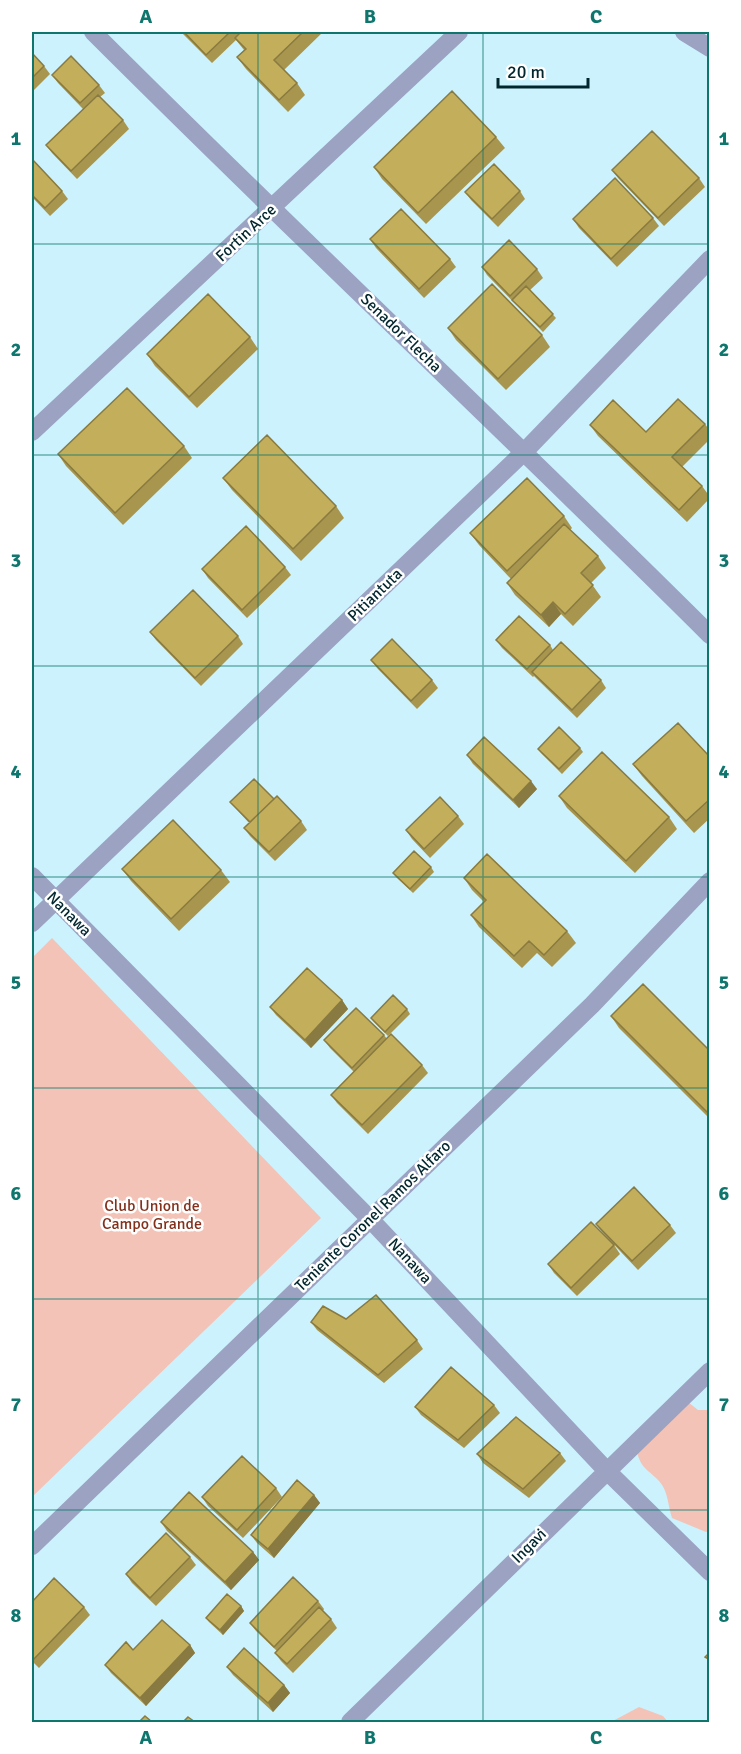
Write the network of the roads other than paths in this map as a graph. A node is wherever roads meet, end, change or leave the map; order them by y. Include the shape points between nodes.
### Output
1 (93, 32) edge
2 (459, 32) edge
3 (684, 32) edge
4 (710, 48) edge
5 (271, 210) junction
6 (710, 259) edge
7 (32, 432) edge
8 (525, 451) junction
9 (710, 635) edge
10 (32, 876) edge
11 (710, 881) edge
12 (55, 900) junction
13 (32, 923) edge
14 (369, 1218) junction
15 (710, 1371) edge
16 (606, 1470) junction
17 (32, 1546) edge
18 (710, 1572) edge
19 (350, 1722) edge

1 - 5 street, Senador Flecha
2 - 5 street, Fortin Arce
3 - 4 street
5 - 7 street, Fortin Arce
5 - 8 street, Senador Flecha
6 - 8 street, Pitiantuta
8 - 9 street, Senador Flecha
8 - 12 street, Pitiantuta
10 - 12 street, Nanawa
11 - 14 street, Teniente Coronel Ramos Alfaro via 592,1005
12 - 13 street, Pitiantuta
12 - 14 street, Nanawa
14 - 16 street, Nanawa
14 - 17 street, Teniente Coronel Ramos Alfaro
15 - 16 street, Ingavi
16 - 18 street, Nanawa
16 - 19 street, Ingavi

